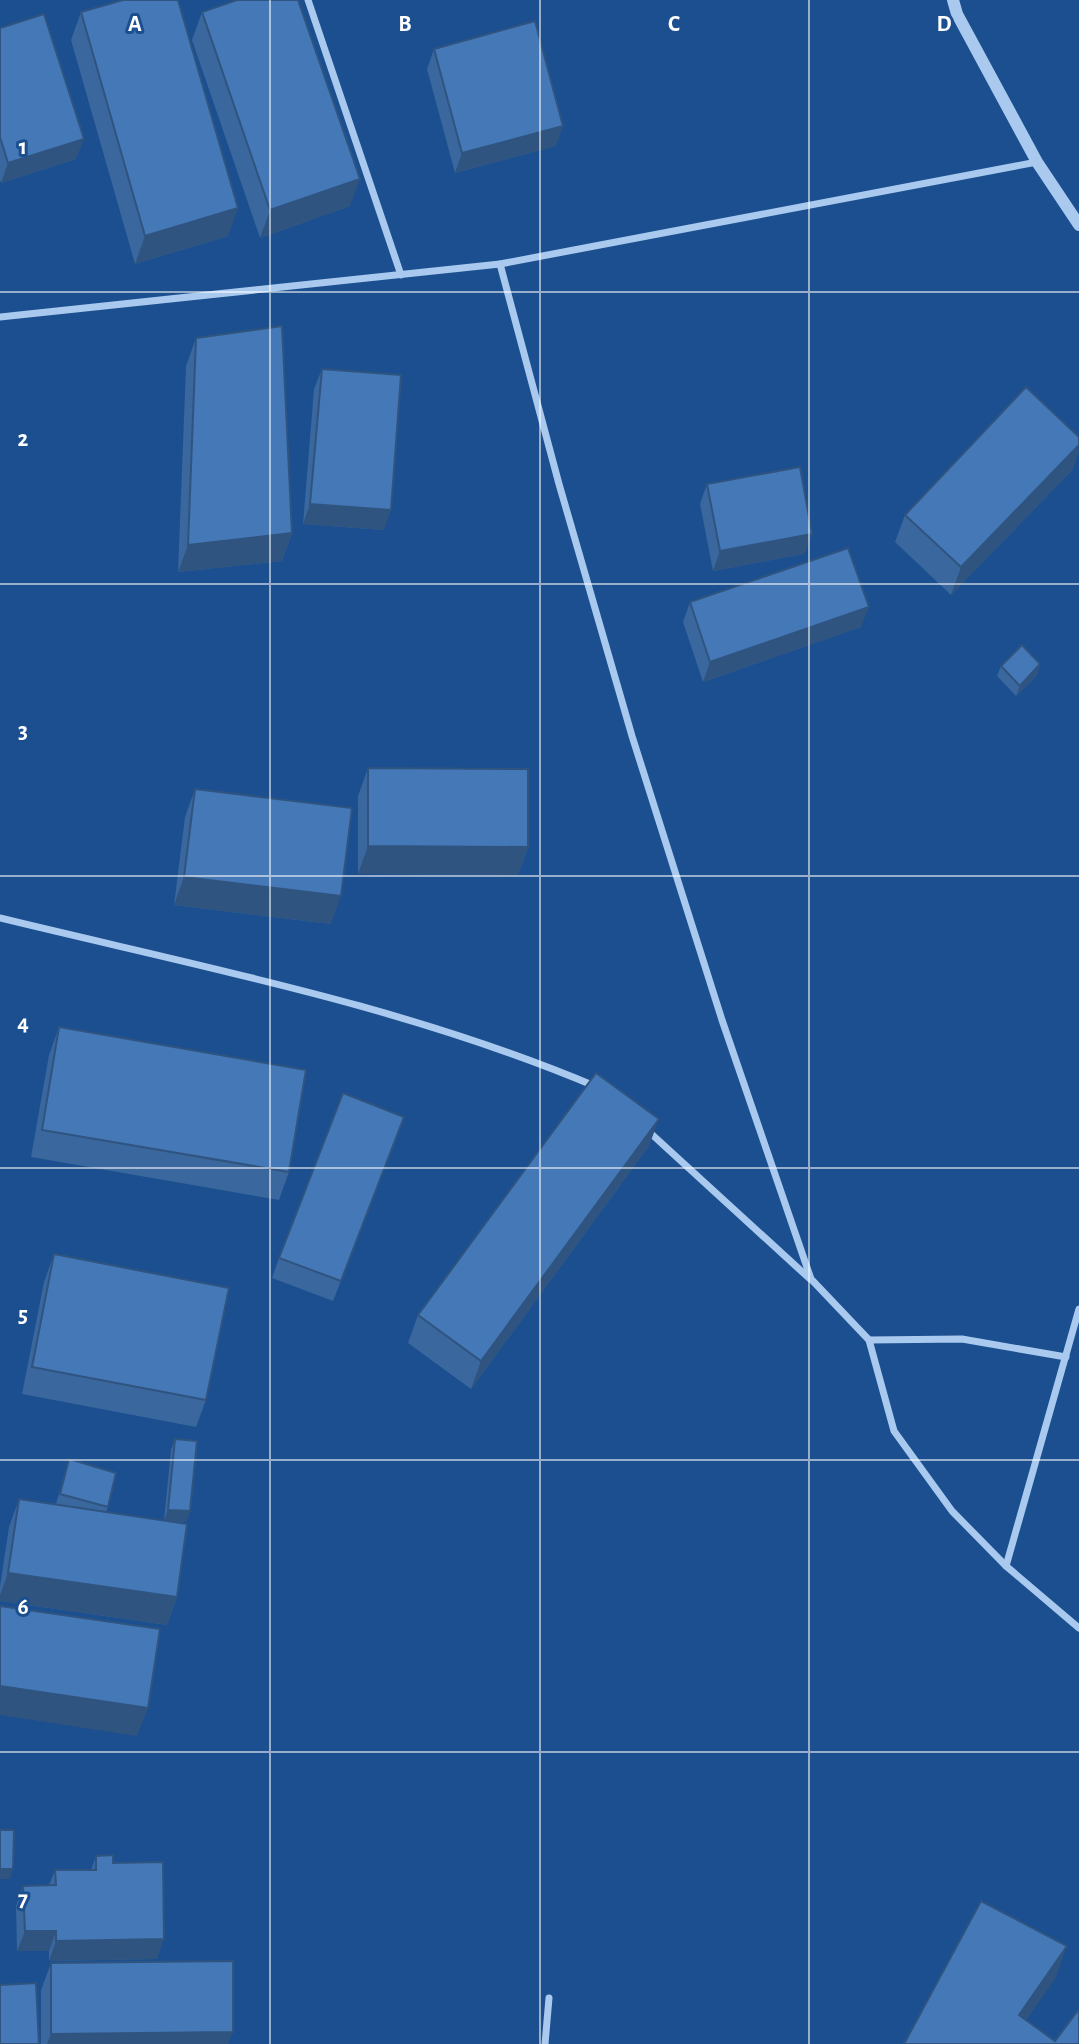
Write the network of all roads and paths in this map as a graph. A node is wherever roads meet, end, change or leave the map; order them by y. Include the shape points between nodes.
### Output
1 (308, 0) edge
2 (953, 0) edge
3 (1037, 162) junction
4 (1079, 225) edge
5 (500, 264) junction
6 (401, 275) junction
7 (0, 317) edge
8 (0, 918) edge
9 (607, 1096) edge
10 (636, 1120) edge
11 (811, 1279) junction
12 (1079, 1309) edge
13 (869, 1340) junction
14 (1066, 1357) junction
15 (1006, 1566) junction
16 (1079, 1628) edge
17 (548, 1998) dead end
18 (545, 2044) edge

1 - 6 street
2 - 3 street
3 - 4 street
3 - 5 street
5 - 6 street
5 - 11 street via 632,736
6 - 7 street
8 - 9 street via 402,1016 530,1058 598,1087
10 - 11 street
11 - 13 street
12 - 14 street
13 - 14 street via 962,1339
13 - 15 street via 894,1431 952,1511
14 - 15 street
15 - 16 street
17 - 18 street

